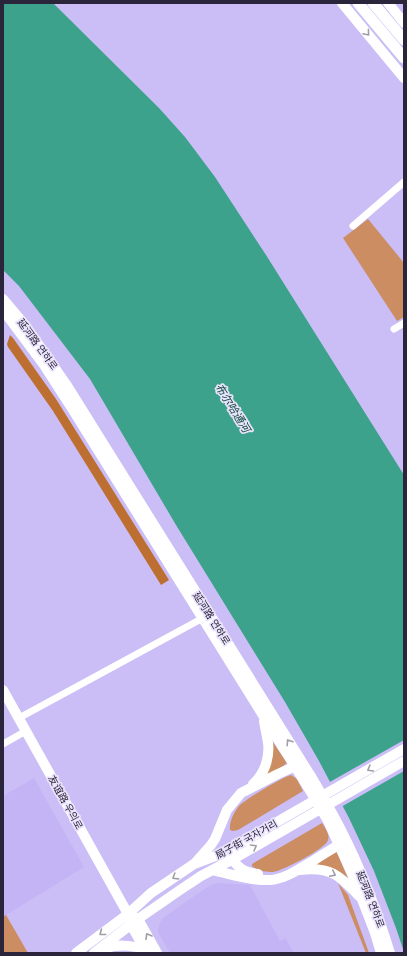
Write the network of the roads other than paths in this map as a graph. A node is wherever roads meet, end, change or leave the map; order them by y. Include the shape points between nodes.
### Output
1 (342, 3) edge
2 (358, 3) edge
3 (373, 3) edge
4 (388, 3) edge
5 (404, 23) edge
6 (404, 40) edge
7 (404, 58) edge
8 (404, 78) edge
9 (404, 182) edge
10 (353, 226) dead end
11 (3, 299) edge
12 (7, 316) edge
13 (404, 323) edge
14 (394, 329) dead end
15 (203, 618) junction
16 (3, 690) edge
17 (263, 715) junction
18 (19, 718) junction
19 (26, 731) junction
20 (3, 744) edge
21 (404, 749) edge
22 (404, 761) edge
23 (300, 766) junction
24 (249, 788) junction
25 (285, 823) junction
26 (342, 841) junction
27 (229, 855) junction
28 (194, 864) junction
29 (212, 870) junction
30 (296, 870) junction
31 (362, 899) junction
32 (128, 914) junction
33 (135, 922) junction
34 (146, 951) edge
35 (96, 952) edge
36 (76, 953) edge
37 (157, 953) edge
38 (381, 953) edge
39 (390, 953) edge

1 -> 8 main road
2 - 7 main road
3 - 6 main road
4 - 5 main road
9 - 10 street
11 - 12 main road, 延河路 연하로
12 - 15 main road, 延河路 연하로 via 63,394
23 -> 12 main road, 延河路 연하로 via 76,399 49,359
13 - 14 street
15 - 17 main road, 延河路 연하로
15 - 18 street
16 - 18 main road, 友谊路 우의로
17 - 23 main road, 延河路 연하로
17 - 24 main road via 268,744 267,760 260,777
18 - 19 main road, 友谊路 우의로
19 - 20 street
19 - 32 main road, 友谊路 우의로
21 -> 25 main road, 局子街 국자거리
22 - 25 main road, 局子街 국자거리
23 - 24 main road
23 - 26 main road, 延河路 연하로
23 - 27 main road via 246,796 234,808 220,844
24 - 28 main road via 230,805 215,839
25 - 27 main road, 局子街 국자거리
26 - 27 main road via 276,874 262,875 242,869
26 - 30 main road
26 - 31 main road, 延河路 연하로
26 - 39 main road, 延河路 연하로 via 372,900
27 - 28 main road, 局子街 국자거리
27 - 29 main road, 局子街 국자거리
28 -> 32 main road, 局子街 국자거리 via 151,893
29 - 30 main road via 264,880 283,877
29 - 33 main road, 局子街 국자거리
30 -> 31 main road via 317,869 337,875
31 - 38 main road, 延河路 연하로
32 - 33 main road, 友谊路 우의로
32 -> 36 main road, 局子街 국자거리
33 - 34 main road, 友谊路 우의로
33 - 35 main road, 局子街 국자거리
37 -> 33 main road, 友谊路 우의로
34 - 35 main road via 117,945

